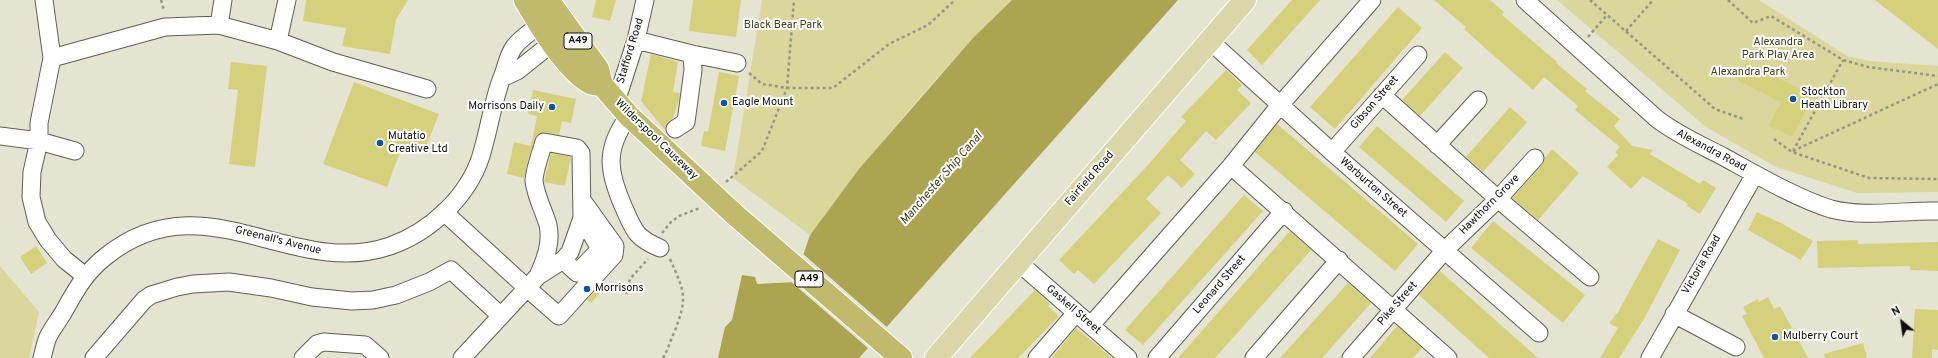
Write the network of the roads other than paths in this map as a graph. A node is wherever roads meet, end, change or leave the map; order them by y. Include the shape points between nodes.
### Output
1 (44, 0) edge
2 (223, 0) edge
3 (287, 0) edge
4 (525, 0) edge
5 (645, 0) edge
6 (1245, 0) edge
7 (1372, 0) edge
8 (1525, 0) edge
9 (553, 22) edge
10 (219, 25) junction
11 (636, 40) junction
12 (278, 41) junction
13 (1210, 41) junction
14 (692, 54) junction
15 (1418, 55) dead end
16 (52, 58) junction
17 (737, 63) road end
18 (427, 90) dead end
19 (1382, 95) junction
20 (1478, 100) dead end
21 (1280, 105) junction
22 (622, 109) junction
23 (675, 129) dead end
24 (0, 136) edge
25 (38, 141) junction
26 (1437, 145) junction
27 (75, 151) dead end
28 (1332, 152) junction
29 (1535, 158) dead end
30 (1231, 166) junction
31 (1755, 174) junction
32 (1498, 199) junction
33 (582, 200) junction
34 (1284, 211) junction
35 (1938, 211) edge
36 (444, 212) junction
37 (582, 218) junction
38 (660, 248) road end
39 (1445, 250) junction
40 (562, 260) junction
41 (1339, 260) junction
42 (1018, 262) junction
43 (85, 276) junction
44 (1590, 277) dead end
45 (533, 282) junction
46 (1394, 308) junction
47 (1076, 313) junction
48 (1674, 314) junction
49 (501, 316) junction
50 (1091, 325) junction
51 (1539, 333) dead end
52 (1736, 348) dead end
53 (893, 351) edge
54 (1440, 355) edge
55 (42, 358) edge
56 (94, 358) edge
57 (303, 358) edge
58 (380, 358) edge
59 (462, 358) edge
60 (936, 358) edge
61 (1037, 358) edge
62 (1128, 358) edge
63 (1157, 358) edge
64 (1254, 358) edge
65 (1351, 358) edge
66 (1650, 358) edge

1 - 16 street
2 - 10 street
3 - 12 street
4 - 9 highway, Wilderspool Causeway / A49
5 - 11 street, Stafford Road
6 - 13 main road, Fairfield Road
7 - 21 street
8 - 31 street, Alexandra Road via 1668,128
9 - 22 highway, Wilderspool Causeway / A49 via 574,69 593,84 602,85
9 - 36 street, Greenall's Avenue via 517,71 502,78 480,158 465,187
10 - 12 street
10 - 16 street via 165,27
11 - 14 street
11 - 22 street, Stafford Road
12 - 18 street via 333,62
13 - 21 street, Warburton Street
13 - 42 main road, Fairfield Road
14 - 17 street
14 - 23 street via 693,70 686,122
15 - 19 street, Gibson Street
16 - 25 street via 39,123
19 - 26 street
19 - 28 street, Gibson Street
20 - 26 street
21 - 28 street, Warburton Street
21 - 30 street
22 - 38 street, Stafford Road via 620,128 612,148 614,185 635,231 645,242
22 - 53 highway, Wilderspool Causeway / A49 via 711,195
24 - 25 street
25 - 27 street
25 - 43 street via 30,185 33,210 54,249
26 - 32 street
28 - 39 street, Warburton Street
29 - 32 street, Hawthorn Grove
30 - 34 street
30 - 50 street
31 - 35 street, Alexandra Road via 1832,209 1858,213
31 - 48 street, Victoria Road
32 - 39 street, Hawthorn Grove
32 - 44 street
33 - 37 street
33 - 45 street via 615,246 614,255 559,316
33 - 45 street via 581,153 577,148 544,142 534,180 548,226 549,240 547,255
34 - 41 street
34 - 63 street, Leonard Street
36 - 43 street, Greenall's Avenue via 419,232 404,240 351,254 311,250 204,225 168,228 153,231 126,243 110,253
36 - 45 street
37 - 40 street via 570,252
37 - 40 street via 600,249 577,273
39 - 46 street, Pike Street
39 - 51 street, Warburton Street
40 - 45 street
41 - 46 street
41 - 64 street
42 - 47 street, Gaskell Street
42 - 60 main road, Fairfield Road
43 - 55 street, Greenall's Avenue via 48,337
45 - 49 street
46 - 54 street
46 - 65 street, Pike Street
47 - 50 street, Gaskell Street
47 - 61 street
48 - 52 street
48 - 66 street, Victoria Road
49 - 56 street via 451,270 396,295 352,302 249,284 193,284 158,293 144,300
49 - 59 street
50 - 62 street, Gaskell Street
57 - 58 street via 317,344 324,342 365,345

